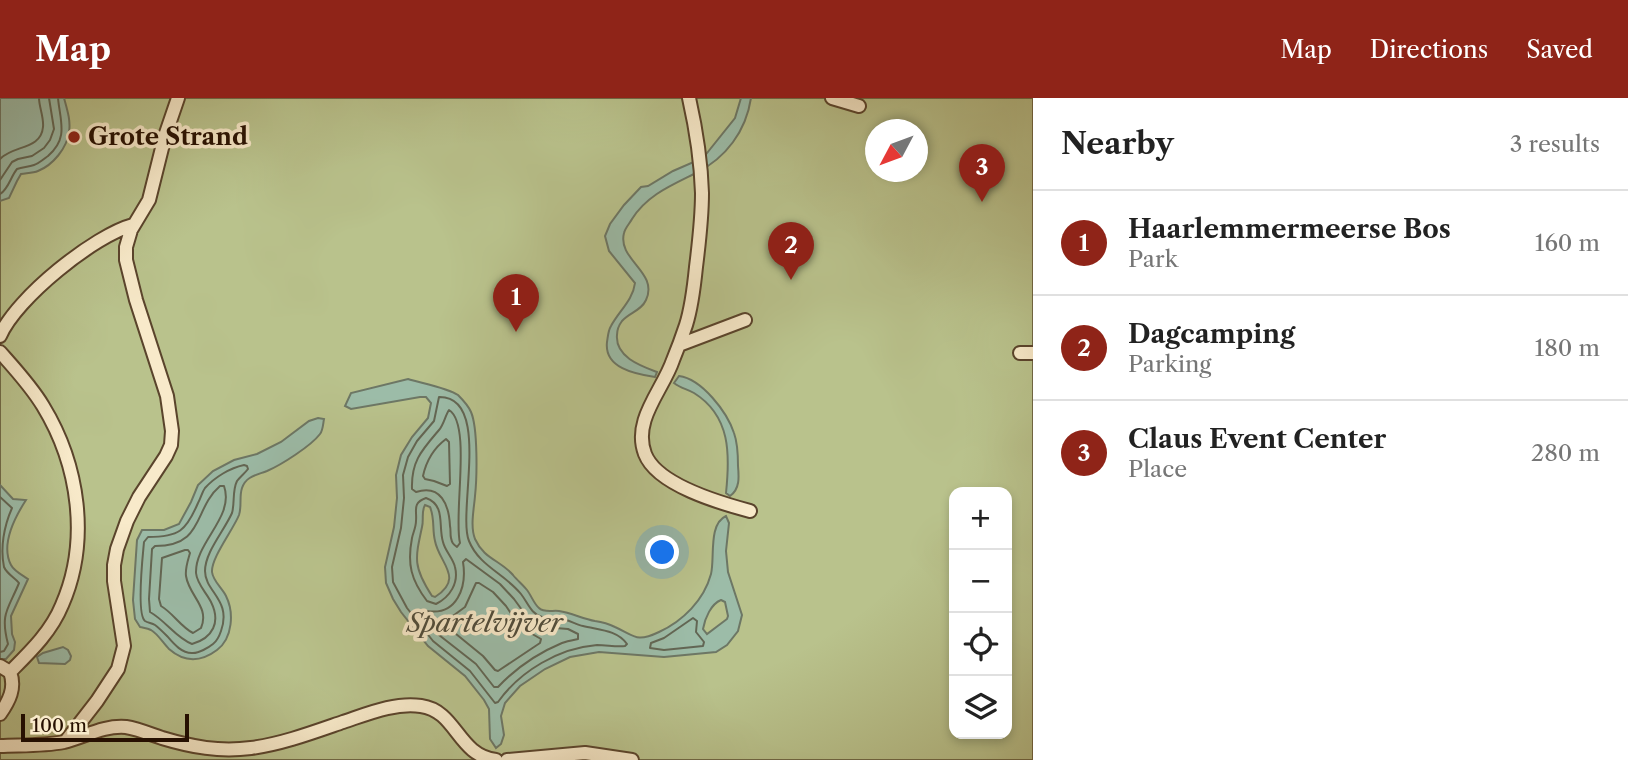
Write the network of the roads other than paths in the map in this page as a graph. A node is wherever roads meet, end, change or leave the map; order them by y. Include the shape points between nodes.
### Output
1 (178, 98) edge
2 (688, 98) edge
3 (832, 98) edge
4 (859, 106) dead end
5 (134, 225) junction
6 (745, 320) dead end
7 (0, 336) edge
8 (679, 345) junction
9 (0, 352) edge
10 (750, 511) dead end
11 (5, 669) edge
12 (0, 713) edge
13 (66, 741) junction
14 (0, 746) edge
15 (496, 760) edge
16 (507, 760) edge
17 (632, 760) edge

1 - 5 street via 149,200
2 - 8 street via 701,173 701,216 692,301
3 - 4 street
5 - 7 street via 113,232 71,261 24,302
5 - 13 street via 125,247 126,260 167,396 171,445 139,497 117,549 114,581 124,646 118,669
6 - 8 street
8 - 10 street via 645,418 645,453 654,467 684,488
9 - 11 street via 44,407 57,433 72,473 78,522 75,559 62,606 40,642
11 - 12 street via 12,676 12,690
13 - 14 street
13 - 15 street via 123,727 195,748 254,748 407,705 440,713 470,749
16 - 17 street via 584,753

